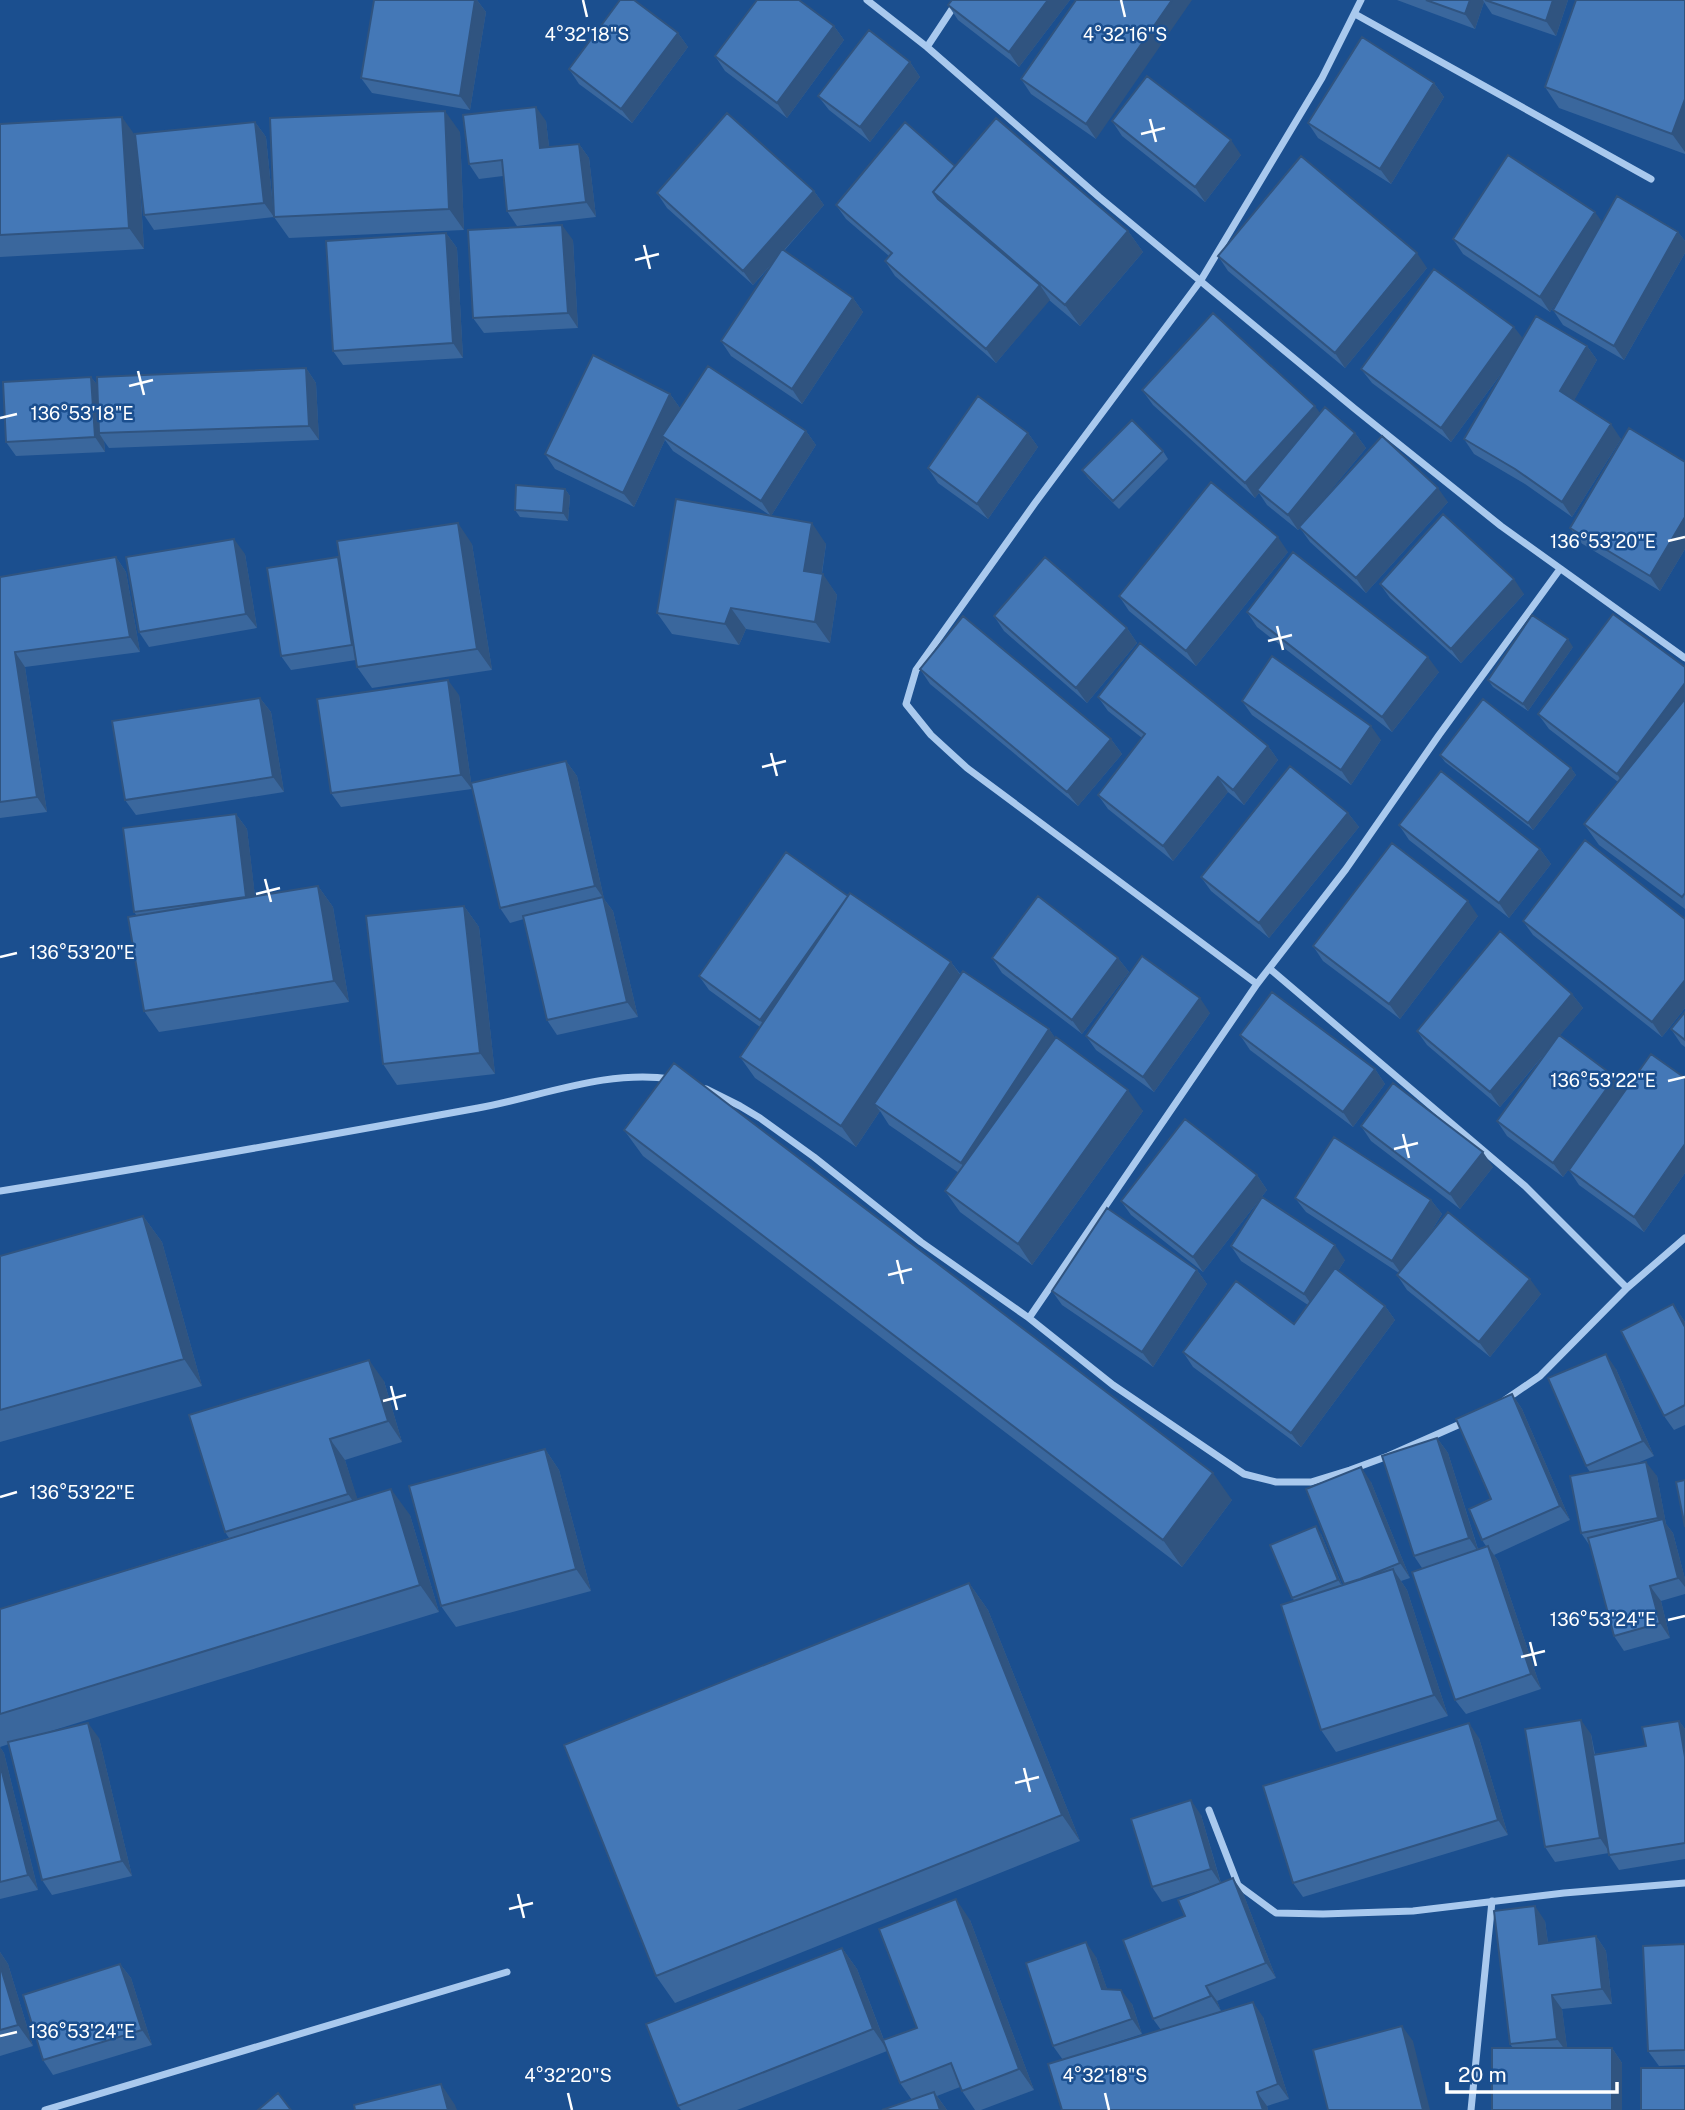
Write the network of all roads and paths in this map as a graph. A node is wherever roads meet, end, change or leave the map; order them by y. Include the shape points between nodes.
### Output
1 (867, 0) edge
2 (958, 0) edge
3 (1361, 0) edge
4 (1355, 14) junction
5 (927, 47) junction
6 (1651, 179) dead end
7 (1201, 280) junction
8 (1560, 569) junction
9 (1685, 658) edge
10 (1270, 969) junction
11 (1257, 984) junction
12 (684, 1082) edge
13 (702, 1087) edge
14 (0, 1191) edge
15 (1685, 1238) edge
16 (1627, 1288) junction
17 (1029, 1318) junction
18 (1497, 1404) edge
19 (1474, 1416) edge
20 (1209, 1810) dead end
21 (1685, 1883) edge
22 (1492, 1901) junction
23 (507, 1972) dead end
24 (45, 2110) edge
25 (1471, 2110) edge

1 - 5 street
2 - 5 street
3 - 4 street
4 - 6 street
4 - 7 street via 1322,78
5 - 7 street
7 - 8 street via 1376,426
7 - 11 street via 916,670 906,704 967,768
8 - 9 street
8 - 10 street
10 - 11 street
10 - 16 street via 1525,1186
11 - 17 street
12 - 14 street via 636,1076 589,1083 504,1104
13 - 17 street via 760,1118
15 - 16 street
16 - 18 street via 1540,1376
17 - 19 street via 1214,1455 1244,1474 1276,1482 1311,1482 1350,1470
20 - 22 street via 1238,1885 1276,1913 1413,1911
21 - 22 street
22 - 25 street
23 - 24 street

